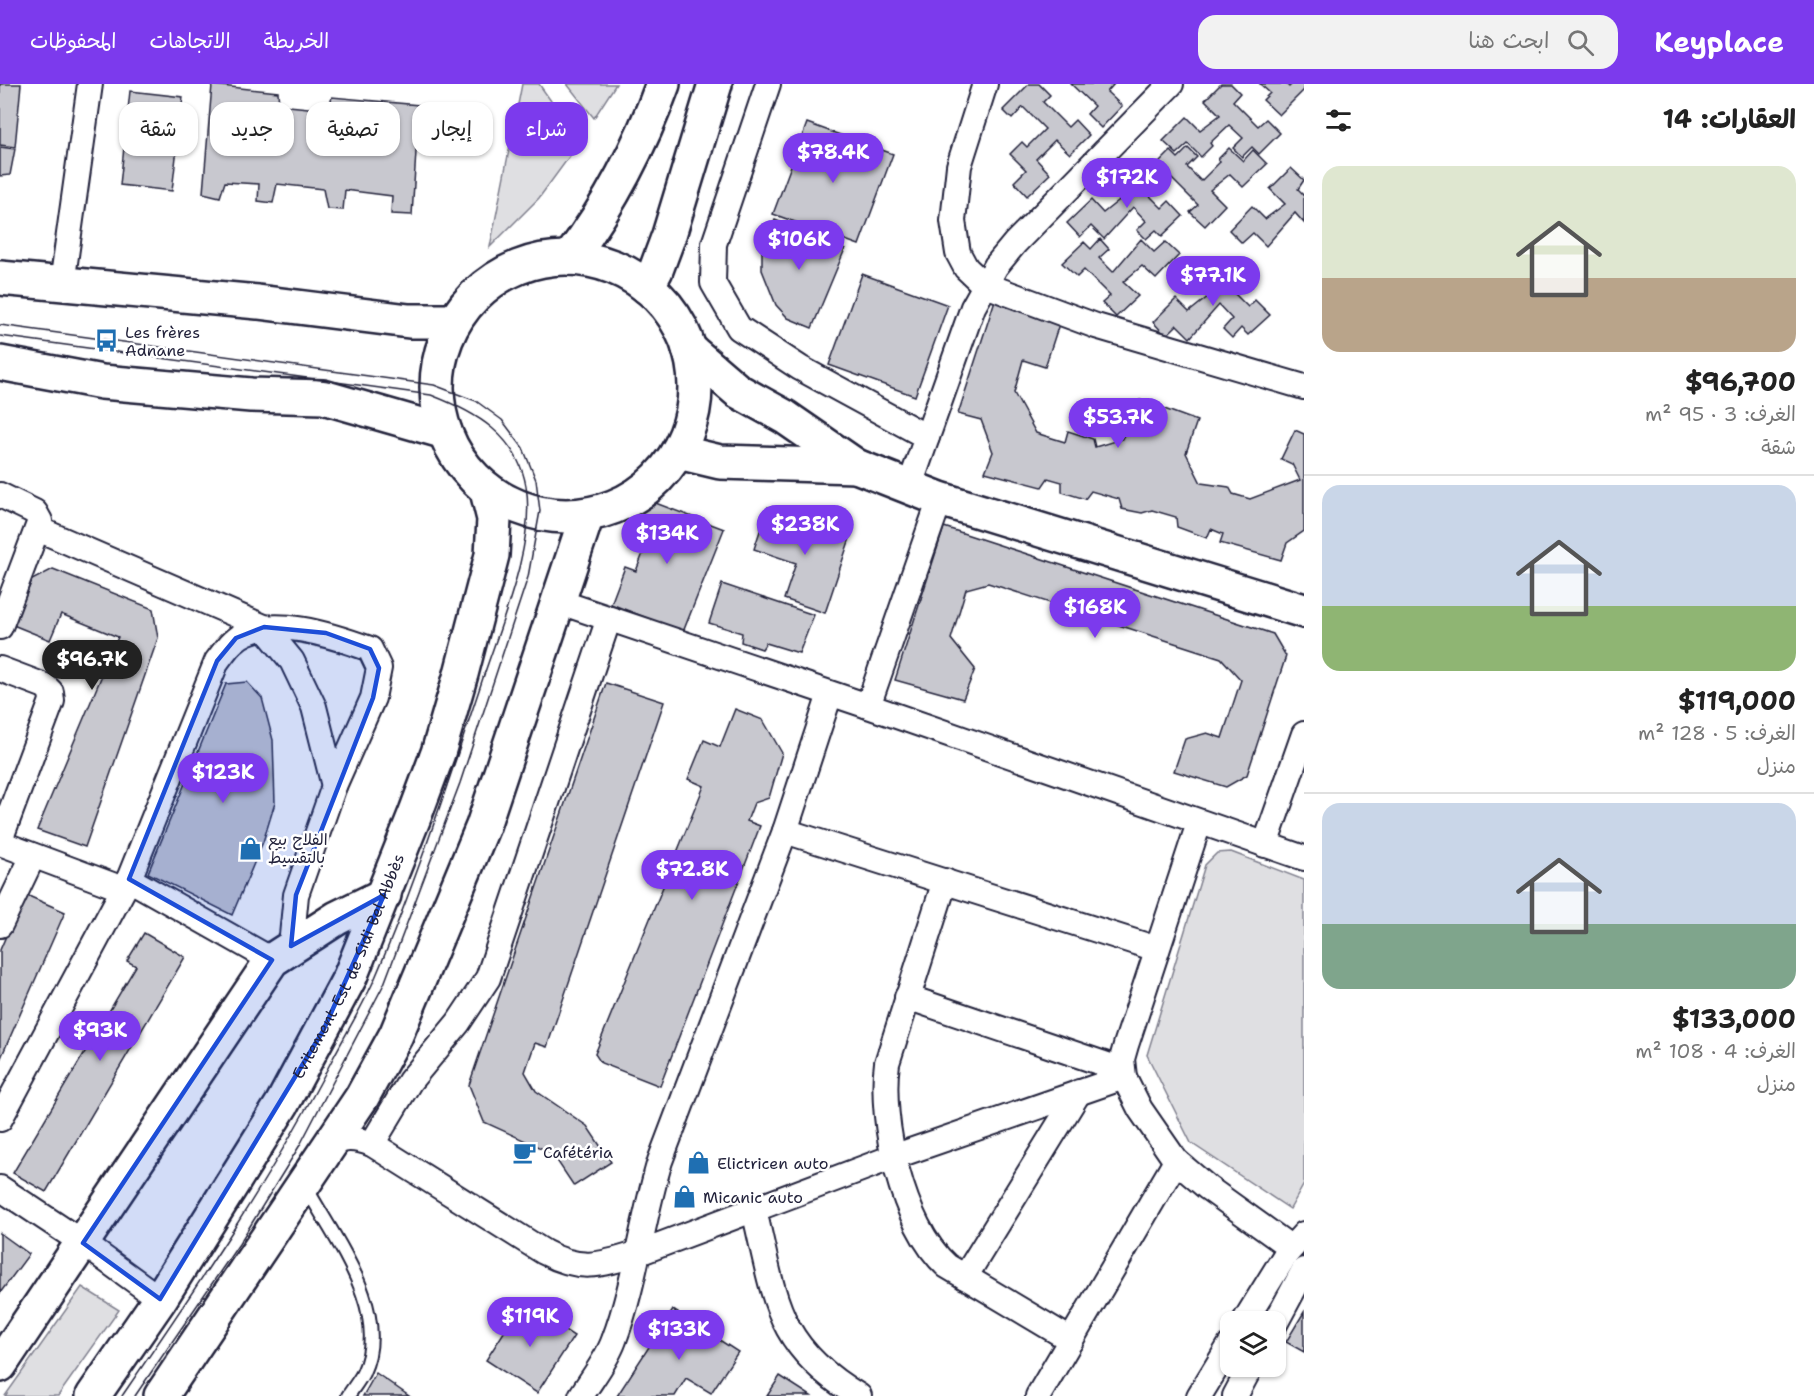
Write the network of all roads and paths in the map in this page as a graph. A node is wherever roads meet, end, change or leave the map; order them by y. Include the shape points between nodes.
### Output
1 (90, 84) edge
2 (663, 84) edge
3 (715, 84) edge
4 (768, 84) edge
5 (985, 84) edge
6 (1171, 84) edge
7 (570, 258) junction
8 (0, 278) edge
9 (62, 284) junction
10 (983, 284) junction
11 (647, 287) junction
12 (453, 321) junction
13 (689, 349) junction
14 (0, 363) edge
15 (1304, 387) edge
16 (445, 432) junction
17 (927, 437) junction
18 (678, 452) junction
19 (856, 466) junction
20 (909, 488) junction
21 (487, 491) junction
22 (0, 495) edge
23 (940, 500) junction
24 (587, 515) junction
25 (38, 529) junction
26 (558, 601) junction
27 (1304, 611) edge
28 (608, 621) junction
29 (0, 627) edge
30 (264, 627) junction
31 (0, 669) edge
32 (830, 694) junction
33 (868, 706) junction
34 (1304, 734) edge
35 (334, 786) junction
36 (1199, 823) junction
37 (785, 831) junction
38 (0, 841) edge
39 (1265, 845) junction
40 (33, 856) junction
41 (1304, 858) edge
42 (945, 881) junction
43 (126, 884) junction
44 (384, 895) junction
45 (0, 925) edge
46 (1157, 949) junction
47 (281, 953) junction
48 (907, 997) junction
49 (1123, 1073) junction
50 (1079, 1092) junction
51 (0, 1119) edge
52 (372, 1144) junction
53 (328, 1147) junction
54 (893, 1157) junction
55 (1176, 1161) junction
56 (304, 1184) junction
57 (0, 1188) edge
58 (754, 1210) junction
59 (1297, 1240) edge
60 (83, 1243) junction
61 (636, 1254) junction
62 (1304, 1270) edge
63 (965, 1277) junction
64 (160, 1299) junction
65 (1251, 1311) edge
66 (1282, 1311) edge
67 (1071, 1340) junction
68 (1220, 1361) edge
69 (0, 1365) edge
70 (1245, 1377) edge
71 (93, 1396) edge
72 (161, 1396) edge
73 (348, 1396) edge
74 (581, 1396) edge
75 (859, 1396) edge
76 (1038, 1396) edge
77 (1199, 1396) edge
78 (1235, 1396) edge

1 - 9 street
2 - 7 main road via 635,151
3 - 11 main road via 669,235
4 - 17 street via 714,244 713,283 740,328 800,368
5 - 10 street via 959,166 953,221 958,253 966,268
6 - 10 street via 1015,243
7 - 11 main road via 606,265
7 - 12 main road via 524,264 483,287
8 - 9 main road
9 - 12 main road via 409,321
10 - 15 street via 1096,326
10 - 17 street
11 - 13 main road via 673,315
12 - 16 main road via 441,350 434,385
13 - 18 main road via 694,402
13 - 19 main road via 738,391 785,417
14 - 16 main road via 102,382 322,398
16 - 21 main road via 463,468
17 - 20 street
18 - 19 main road via 720,462
18 - 24 main road via 665,471 630,500
19 - 20 main road
20 - 23 main road
21 - 24 main road via 515,507
21 - 44 main road, Evitement Est de Sidi Bel Abbès via 494,519 492,555 478,612 438,753
22 - 25 street via 35,512 40,521
23 - 27 main road
23 - 33 street
24 - 26 main road
25 - 29 street
25 - 30 street
26 - 28 street
26 - 53 main road via 483,826 396,1035 362,1097
28 - 32 street
28 - 52 street via 488,978 458,1023 410,1081
30 - 35 street via 292,661 314,707
30 - 35 street via 326,633 370,650 379,668 373,698
30 - 43 street via 236,638 217,662
31 - 38 street via 45,686 52,701
32 - 33 street
32 - 37 street
33 - 36 street
34 - 39 street
35 - 47 street via 296,895
36 - 39 street
36 - 46 street
37 - 42 street
37 - 61 street via 660,1161
38 - 40 street
39 - 41 street
40 - 43 street
40 - 45 street
42 - 46 street
42 - 48 street
43 - 47 street
43 - 51 street
44 - 47 main road
44 - 64 main road, Evitement Est de Sidi Bel Abbès via 323,1031
46 - 49 street via 1126,1045
47 - 60 main road
48 - 49 street
48 - 54 street via 883,1089
49 - 50 street
49 - 55 street via 1140,1109
50 - 54 street
50 - 63 street
52 - 53 street via 355,1137 336,1140
52 - 61 street via 557,1259 583,1266
53 - 56 main road
54 - 58 street
54 - 63 street via 925,1242 941,1261
55 - 59 street via 1200,1182
55 - 67 street
56 - 72 main road
56 - 73 lane via 365,1294 372,1331 363,1372
57 - 60 street
58 - 61 street
58 - 75 street via 772,1284 794,1340 814,1365
59 - 65 street
60 - 64 street
60 - 69 main road
61 - 74 street via 613,1344
62 - 66 street
63 - 67 street
64 - 71 main road, Evitement Est de Sidi Bel Abbès
67 - 76 street
68 - 77 street
70 - 78 street

